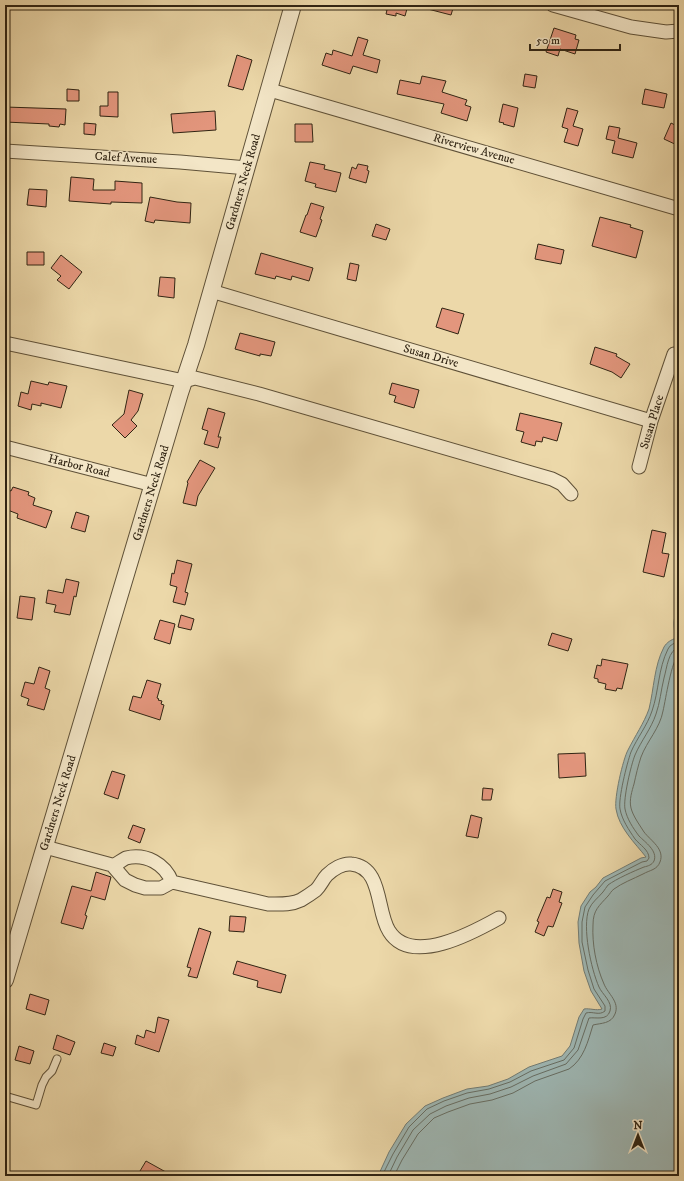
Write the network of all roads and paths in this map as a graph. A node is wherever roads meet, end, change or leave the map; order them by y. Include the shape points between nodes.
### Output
1 (293, 5) edge
2 (553, 5) edge
3 (679, 31) edge
4 (270, 90) junction
5 (5, 151) edge
6 (247, 168) junction
7 (679, 209) edge
8 (211, 292) junction
9 (5, 343) edge
10 (674, 354) dead end
11 (184, 381) junction
12 (651, 422) junction
13 (5, 447) edge
14 (639, 467) dead end
15 (153, 485) junction
16 (571, 494) dead end
17 (45, 847) junction
18 (113, 866) junction
19 (172, 882) junction
20 (499, 918) dead end
21 (5, 980) edge
22 (57, 1059) dead end
23 (5, 1096) edge

1 - 4 street, Gardners Neck Road
2 - 3 street via 632,26 666,32
4 - 6 street, Gardners Neck Road
4 - 7 street, Riverview Avenue
5 - 6 street, Calef Avenue
6 - 8 street, Gardners Neck Road
8 - 11 street, Gardners Neck Road
8 - 12 street, Susan Drive
9 - 11 street
10 - 12 street, Susan Place
11 - 15 street, Gardners Neck Road
11 - 16 street via 194,378 259,394 552,479 562,484
12 - 14 street, Susan Place
13 - 15 street, Harbor Road
15 - 17 street, Gardners Neck Road
17 - 18 street
17 - 21 street, Gardners Neck Road
18 - 19 street via 125,880 145,888 161,888
18 - 19 street via 126,858 139,857 163,868
19 - 20 street via 268,904 293,903 316,890 336,868 353,864 368,872 374,881 382,915 390,933 398,941 410,946 437,945 476,931
22 - 23 lane via 42,1085 36,1105

